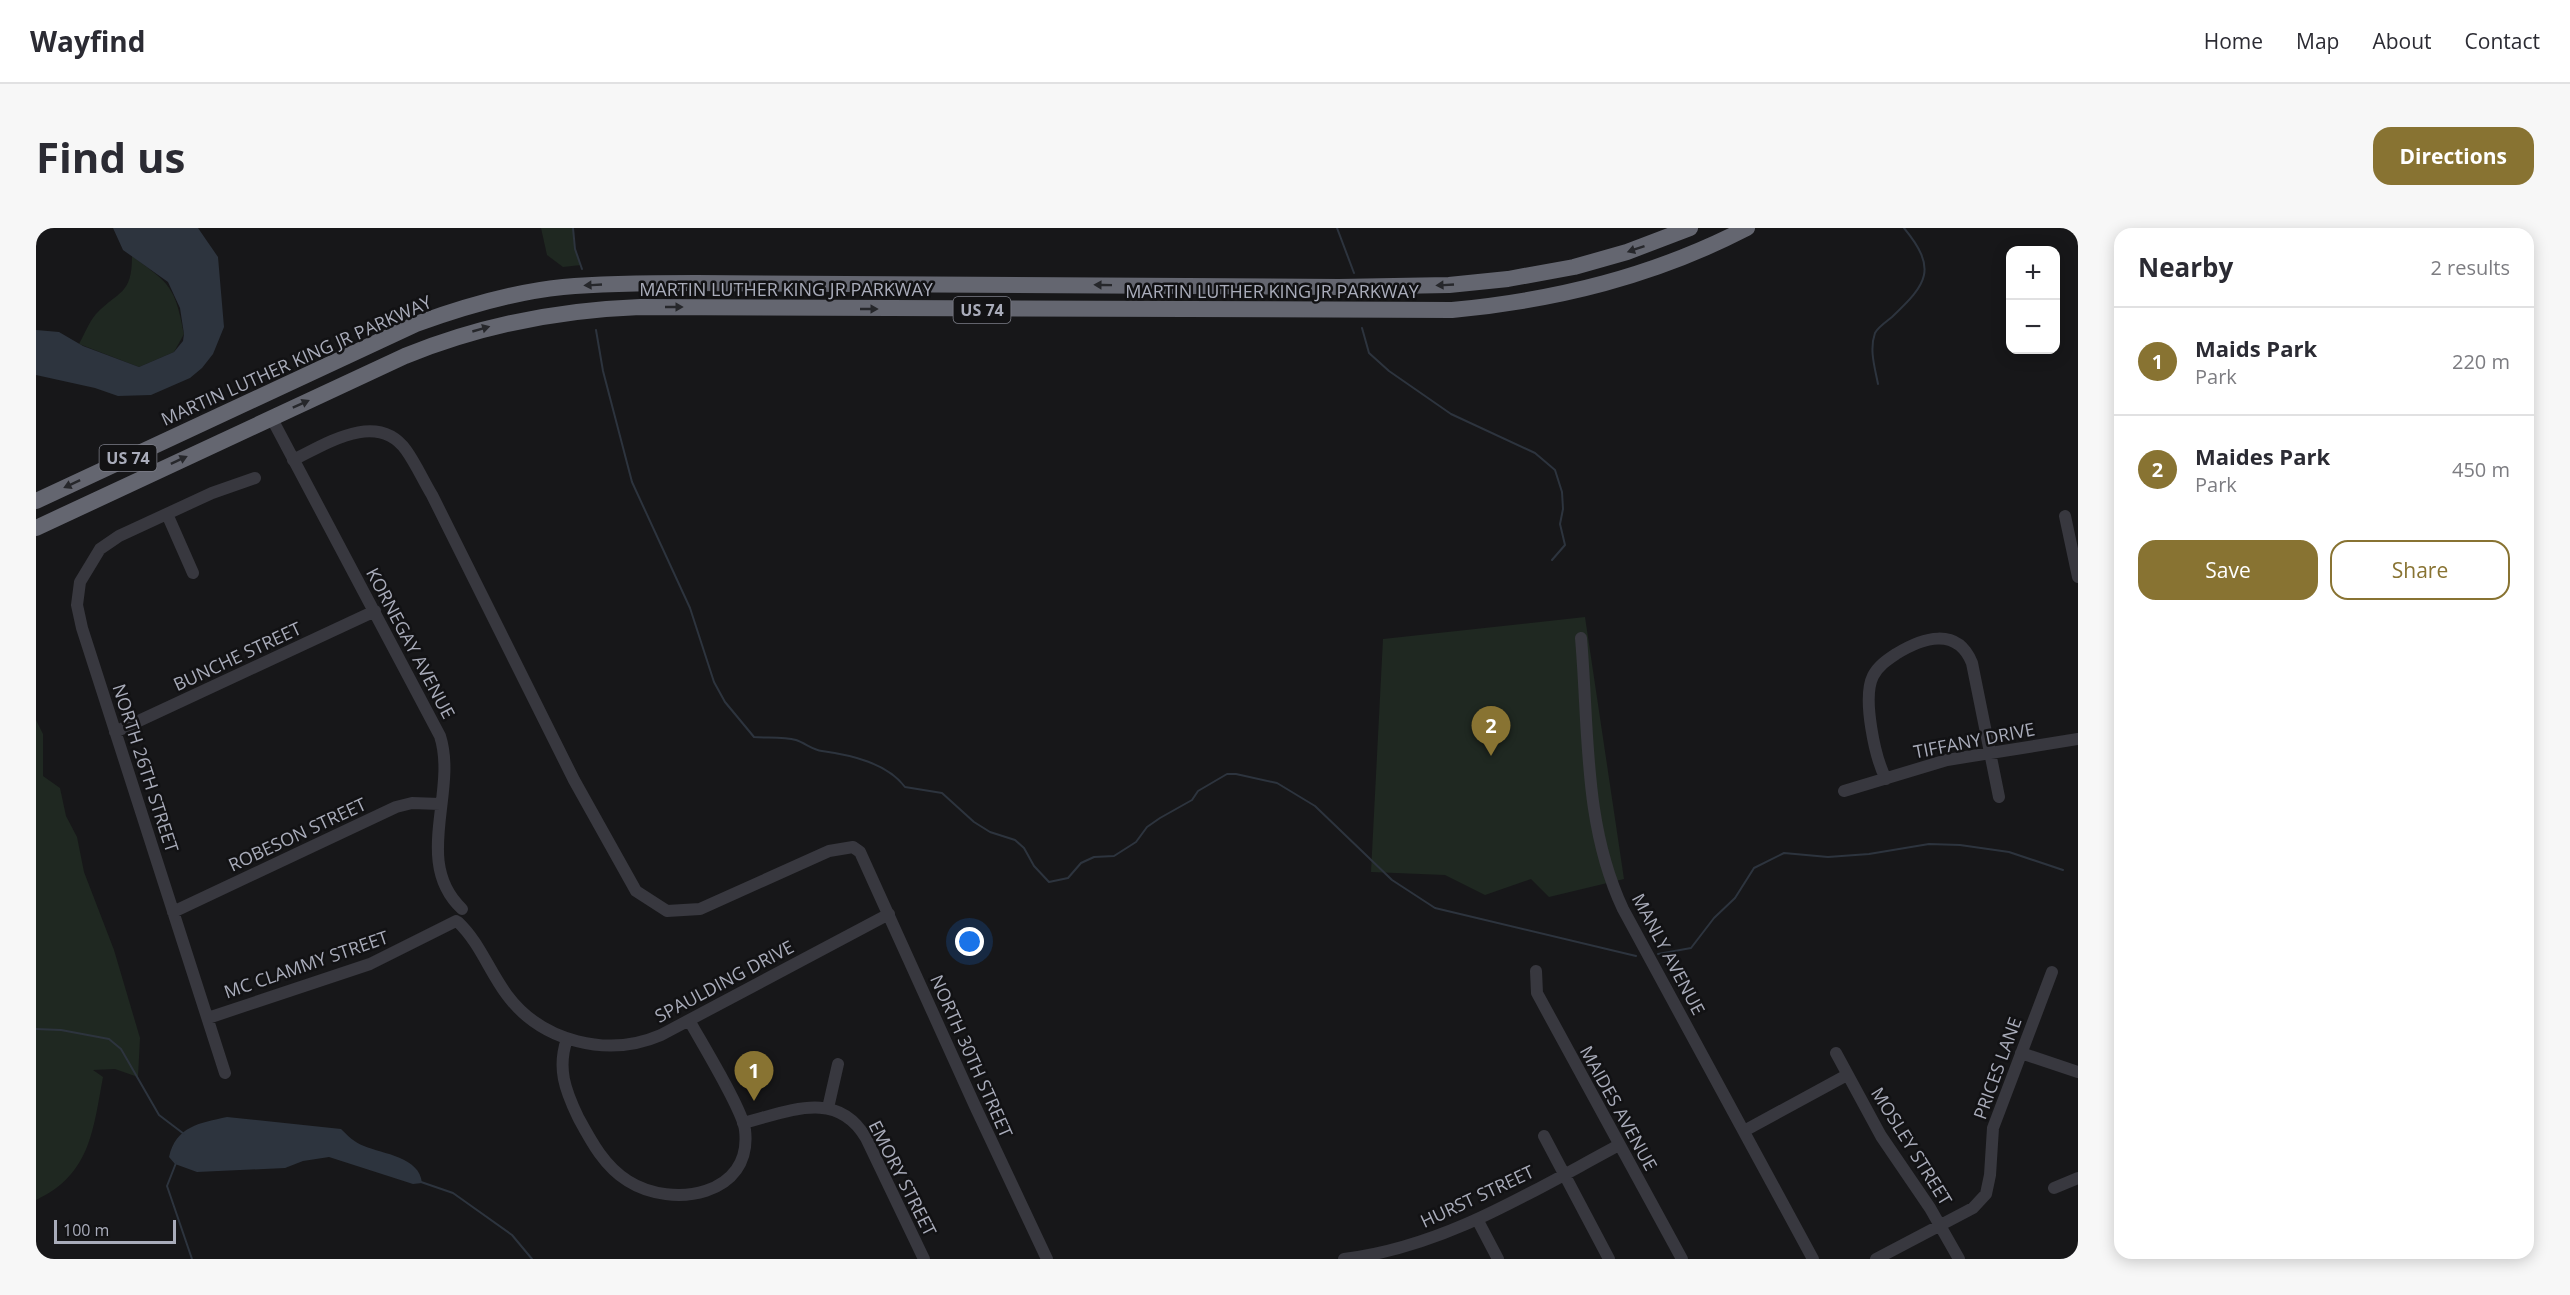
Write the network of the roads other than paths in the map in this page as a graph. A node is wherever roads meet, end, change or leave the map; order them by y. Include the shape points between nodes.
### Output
1 (1690, 228) edge
2 (1747, 228) edge
3 (271, 417) junction
4 (294, 460) junction
5 (255, 478) dead end
6 (36, 501) edge
7 (70, 512) junction
8 (167, 514) junction
9 (2065, 516) dead end
10 (36, 528) edge
11 (36, 534) edge
12 (2077, 570) edge
13 (193, 573) dead end
14 (375, 611) junction
15 (1581, 638) dead end
16 (115, 732) junction
17 (2078, 739) edge
18 (1990, 753) junction
19 (1886, 779) junction
20 (1844, 791) dead end
21 (1999, 797) dead end
22 (440, 804) junction
23 (173, 912) junction
24 (456, 915) junction
25 (889, 915) junction
26 (1536, 971) dead end
27 (2052, 972) dead end
28 (208, 1018) junction
29 (689, 1020) junction
30 (567, 1039) junction
31 (1836, 1053) dead end
32 (2021, 1053) junction
33 (838, 1064) dead end
34 (2078, 1072) edge
35 (225, 1073) dead end
36 (1848, 1075) junction
37 (828, 1107) junction
38 (743, 1123) junction
39 (1744, 1131) junction
40 (1544, 1136) dead end
41 (1619, 1145) junction
42 (1564, 1174) junction
43 (2078, 1178) edge
44 (2054, 1188) dead end
45 (1477, 1219) junction
46 (1941, 1226) junction
47 (1409, 1253) edge
48 (924, 1259) edge
49 (1047, 1259) edge
50 (1344, 1259) edge
51 (1497, 1259) edge
52 (1609, 1259) edge
53 (1682, 1259) edge
54 (1813, 1259) edge
55 (1875, 1259) edge
56 (1959, 1259) edge

1 -> 6 highway, MARTIN LUTHER KING JR PARKWAY / US 74 via 1574,267 1449,285 696,283 539,291 467,307 416,324
3 -> 2 highway, MARTIN LUTHER KING JR PARKWAY / US 74 via 434,344 497,324 555,313 640,307 1452,310 1533,301 1588,289 1670,263
3 - 4 street, KORNEGAY AVENUE
7 -> 3 highway, MARTIN LUTHER KING JR PARKWAY / US 74
4 - 14 street, KORNEGAY AVENUE
4 - 25 street, NORTH 30TH STREET via 343,435 372,430 393,438 406,449 574,780 636,891 667,911 700,909 829,851 853,847 860,852
5 - 8 street
7 - 10 highway, MARTIN LUTHER KING JR PARKWAY / US 74
7 - 11 highway
8 - 13 street
8 - 16 street, NORTH 26TH STREET via 108,542 80,582 79,616
9 - 12 street
14 - 16 street, BUNCHE STREET
14 - 22 street, KORNEGAY AVENUE via 442,742 445,778
15 - 39 street, MANLY AVENUE via 1594,821 1605,867 1623,909
16 - 23 street, NORTH 26TH STREET
17 - 18 street, TIFFANY DRIVE
18 - 19 street, TIFFANY DRIVE via 1947,760
18 - 19 street via 1970,656 1956,642 1929,638 1886,661 1871,681 1873,744
18 - 21 street
19 - 20 street, TIFFANY DRIVE
22 - 23 street, ROBESON STREET via 396,807
22 - 24 street, KORNEGAY AVENUE via 438,856
23 - 28 street, NORTH 26TH STREET
24 - 28 street, MC CLAMMY STREET via 411,945 370,964
24 - 30 street, KORNEGAY AVENUE via 519,1009 540,1026
25 - 29 street, SPAULDING DRIVE
25 - 49 street, NORTH 30TH STREET
26 - 41 street, MAIDES AVENUE via 1537,993
27 - 32 street, PRICES LANE
28 - 35 street, NORTH 26TH STREET
29 - 30 street, SPAULDING DRIVE via 631,1044 594,1045
29 - 38 street
30 - 38 street via 561,1063 567,1095 607,1163 637,1186 684,1196 723,1183 735,1171 742,1154 746,1136
31 - 36 street, MOSLEY STREET
32 - 34 street
32 - 46 street, PRICES LANE via 1993,1128 1986,1194 1973,1208
33 - 37 street
36 - 39 street
36 - 46 street, MOSLEY STREET via 1881,1136
37 - 38 street via 802,1108
37 - 48 street, EMORY STREET via 846,1115 862,1130
39 - 54 street, MANLY AVENUE
40 - 42 street
41 - 42 street, HURST STREET
41 - 53 street, MAIDES AVENUE
42 - 45 street, HURST STREET
42 - 52 street
43 - 44 street
45 - 47 street, HURST STREET
45 - 51 street
46 - 55 street, PRICES LANE
46 - 56 street, MOSLEY STREET
47 - 50 street, HURST STREET

